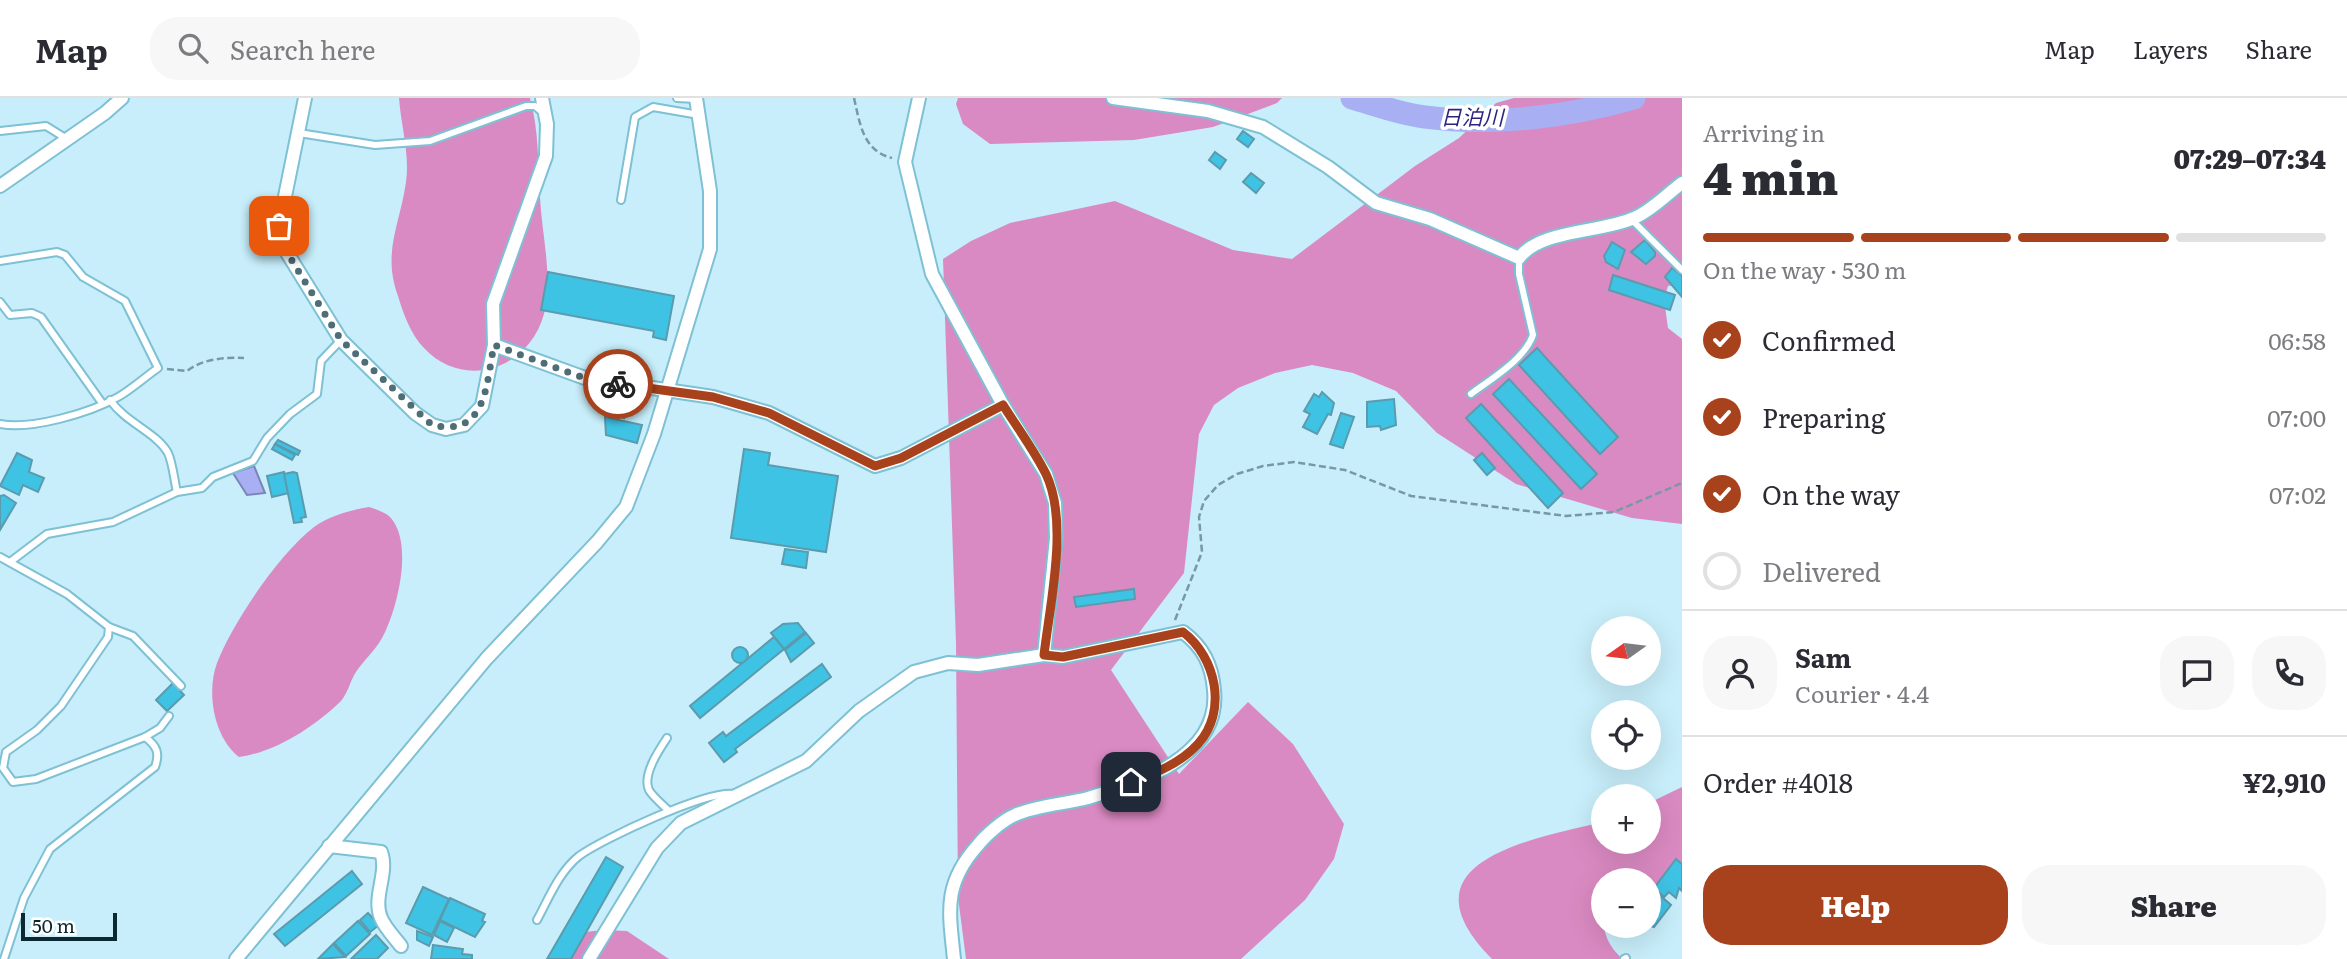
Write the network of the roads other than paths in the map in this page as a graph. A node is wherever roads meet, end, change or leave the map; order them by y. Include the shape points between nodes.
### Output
1 (122, 98) edge
2 (305, 98) edge
3 (542, 98) edge
4 (677, 98) edge
5 (696, 98) edge
6 (919, 98) edge
7 (1113, 98) edge
8 (699, 115) junction
9 (546, 116) junction
10 (0, 131) edge
11 (299, 133) junction
12 (67, 139) junction
13 (1682, 183) edge
14 (0, 186) edge
15 (621, 200) dead end
16 (1630, 219) junction
17 (1518, 258) junction
18 (0, 261) edge
19 (1682, 270) edge
20 (0, 302) edge
21 (0, 315) edge
22 (10, 315) junction
23 (341, 340) junction
24 (494, 345) junction
25 (666, 392) junction
26 (1471, 394) dead end
27 (110, 400) junction
28 (103, 403) junction
29 (1003, 405) junction
30 (0, 424) edge
31 (177, 492) junction
32 (0, 556) edge
33 (10, 562) junction
34 (109, 627) junction
35 (1044, 655) junction
36 (181, 687) dead end
37 (169, 716) dead end
38 (145, 737) junction
39 (667, 738) dead end
40 (739, 794) junction
41 (669, 811) junction
42 (329, 846) junction
43 (537, 920) dead end
44 (401, 946) dead end
45 (4, 959) edge
46 (236, 959) edge
47 (589, 959) edge
48 (954, 959) edge

1 - 12 street
2 - 11 street
3 - 9 street
4 - 5 lane
5 - 8 street
6 - 29 street via 905,162 932,274
7 - 17 street via 1208,111 1263,127 1376,203 1430,219
8 - 15 lane via 653,107 635,117
8 - 25 street via 710,191 710,249
9 - 11 lane via 535,106 526,106 445,138 374,145
9 - 24 street via 546,156 493,304
10 - 12 lane via 46,126
11 - 23 street via 279,226 281,243
12 - 14 street
13 - 16 street
16 - 17 street via 1544,240
16 - 19 lane
17 - 26 lane via 1533,335 1530,344
18 - 27 lane via 57,252 83,277 125,301 158,368
20 - 22 lane
21 - 22 lane
22 - 28 lane via 41,317
23 - 24 street via 415,413 446,429 464,425 482,406
23 - 31 lane via 321,361 317,394 267,438 253,461 213,477 202,488
24 - 25 street via 584,378
25 - 29 street via 713,397 769,413 875,466 901,458
25 - 42 street via 626,507 486,658
27 - 28 lane
27 - 31 lane via 121,415 161,444 169,455
28 - 30 lane via 32,424
29 - 35 street via 1046,474 1055,503 1056,538
31 - 33 lane via 113,522 47,534
32 - 33 lane
33 - 34 lane via 67,594
34 - 36 lane via 133,636
34 - 38 lane via 108,637 61,706 6,752 3,768 13,782 22,782
35 - 40 street via 978,665 948,663 914,672 859,711 806,761
35 - 48 street via 1063,657 1183,632 1199,644 1212,673 1215,702 1209,724 1199,743 1153,775 1088,798 1014,815 979,843 952,884 949,904
37 - 38 lane
38 - 45 lane via 155,744 159,756 155,767 50,849 24,898
39 - 41 lane via 648,780 649,790
40 - 41 lane via 725,792
40 - 47 street via 681,823 657,848
41 - 43 lane via 580,856 564,872
42 - 44 street via 381,852 378,906 382,920
42 - 46 street

